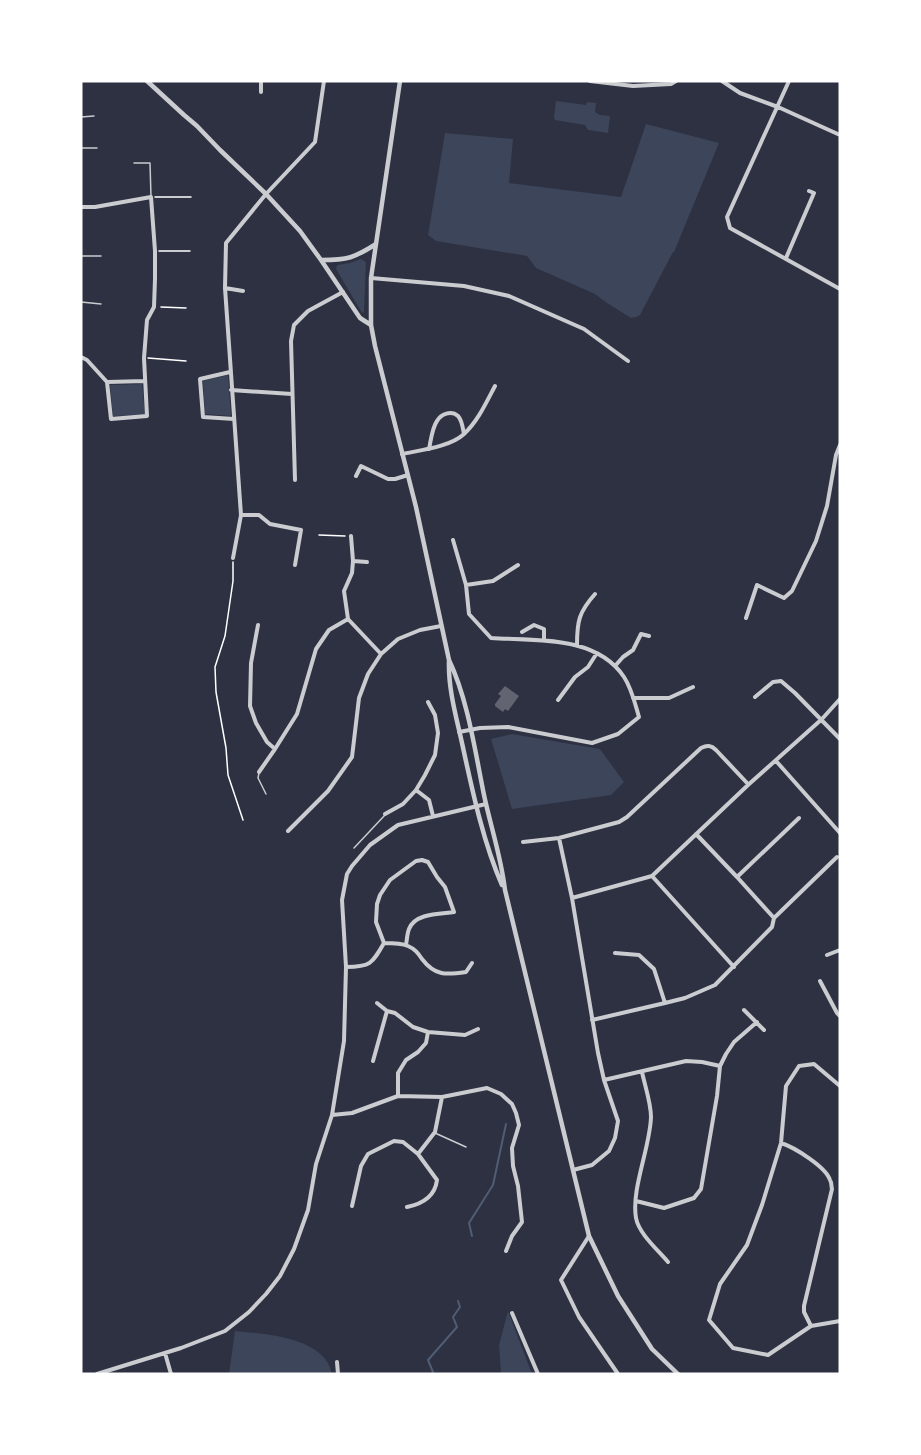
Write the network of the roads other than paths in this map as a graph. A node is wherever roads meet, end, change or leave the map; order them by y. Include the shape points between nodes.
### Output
1 (147, 81) edge
2 (261, 81) edge
3 (324, 81) edge
4 (400, 81) edge
5 (590, 81) edge
6 (676, 81) edge
7 (722, 81) edge
8 (789, 81) edge
9 (261, 92) dead end
10 (778, 107) junction
11 (94, 116) dead end
12 (81, 117) edge
13 (840, 135) edge
14 (81, 148) edge
15 (97, 148) dead end
16 (134, 163) dead end
17 (809, 191) dead end
18 (266, 194) junction
19 (151, 197) junction
20 (81, 207) edge
21 (376, 244) junction
22 (81, 256) edge
23 (101, 256) dead end
24 (786, 258) junction
25 (321, 260) junction
26 (371, 278) junction
27 (225, 288) junction
28 (840, 289) edge
29 (243, 291) dead end
30 (343, 292) junction
31 (81, 302) edge
32 (101, 304) dead end
33 (371, 325) junction
34 (81, 357) edge
35 (628, 361) dead end
36 (230, 372) junction
37 (145, 381) junction
38 (107, 382) junction
39 (495, 386) dead end
40 (231, 390) junction
41 (292, 394) junction
42 (234, 419) junction
43 (464, 434) junction
44 (840, 445) edge
45 (429, 449) junction
46 (402, 454) junction
47 (408, 475) junction
48 (356, 476) dead end
49 (295, 480) dead end
50 (240, 515) junction
51 (351, 536) road end
52 (453, 540) dead end
53 (233, 558) road end
54 (353, 561) junction
55 (367, 562) dead end
56 (295, 565) dead end
57 (518, 566) dead end
58 (466, 585) junction
59 (595, 594) dead end
60 (746, 618) dead end
61 (348, 619) junction
62 (258, 625) dead end
63 (441, 626) junction
64 (522, 632) dead end
65 (649, 636) dead end
66 (544, 641) junction
67 (577, 645) junction
68 (597, 653) junction
69 (381, 654) junction
70 (449, 660) junction
71 (615, 666) junction
72 (681, 683) dead end
73 (693, 687) dead end
74 (685, 690) junction
75 (755, 697) dead end
76 (633, 698) junction
77 (558, 699) dead end
78 (840, 699) edge
79 (428, 702) dead end
80 (822, 719) junction
81 (470, 729) junction
82 (459, 732) junction
83 (840, 739) edge
84 (275, 749) junction
85 (776, 761) junction
86 (259, 772) joint
87 (748, 785) junction
88 (416, 790) junction
89 (266, 794) dead end
90 (486, 804) junction
91 (477, 807) junction
92 (385, 814) joint
93 (433, 816) junction
94 (799, 818) dead end
95 (288, 831) dead end
96 (840, 833) edge
97 (696, 834) junction
98 (559, 838) junction
99 (524, 842) dead end
100 (354, 848) dead end
101 (837, 857) dead end
102 (652, 876) junction
103 (737, 877) junction
104 (505, 890) junction
105 (572, 898) junction
106 (774, 918) junction
107 (384, 943) junction
108 (406, 945) junction
109 (840, 950) edge
110 (615, 953) dead end
111 (827, 955) dead end
112 (472, 963) dead end
113 (346, 967) junction
114 (734, 967) junction
115 (466, 972) junction
116 (471, 974) dead end
117 (820, 981) dead end
118 (377, 1003) dead end
119 (665, 1003) junction
120 (744, 1010) dead end
121 (387, 1011) junction
122 (840, 1016) edge
123 (592, 1020) junction
124 (757, 1022) junction
125 (478, 1029) dead end
126 (764, 1030) dead end
127 (429, 1032) junction
128 (373, 1061) dead end
129 (720, 1066) junction
130 (642, 1072) junction
131 (604, 1080) junction
132 (840, 1086) edge
133 (398, 1096) junction
134 (442, 1097) junction
135 (332, 1116) junction
136 (435, 1132) junction
137 (781, 1143) junction
138 (466, 1147) dead end
139 (418, 1154) junction
140 (573, 1170) junction
141 (636, 1201) junction
142 (352, 1206) dead end
143 (407, 1207) dead end
144 (590, 1236) junction
145 (506, 1251) dead end
146 (668, 1262) dead end
147 (512, 1312) dead end
148 (840, 1320) edge
149 (811, 1326) junction
150 (165, 1353) junction
151 (337, 1362) dead end
152 (97, 1374) edge
153 (171, 1374) edge
154 (338, 1374) edge
155 (538, 1374) edge
156 (618, 1374) edge
157 (678, 1374) edge

1 - 18 street
2 - 9 street
3 - 18 street via 315,142
4 - 21 street
5 - 6 street via 633,86
7 - 10 street via 740,93
8 - 10 street
10 - 13 street
10 - 24 street via 727,217 730,228
11 - 12 lane
14 - 15 lane
16 - 19 lane via 150,163
17 - 24 street via 814,193
18 - 25 street
18 - 27 street via 226,243
19 - 20 street
19 - 37 street via 154,307 147,320
21 - 25 street via 357,256
21 - 26 street
22 - 23 lane
24 - 28 street
25 - 30 street
26 - 33 street
26 - 35 street via 464,286 509,296 584,329
27 - 29 street
27 - 36 street
30 - 33 street via 360,318
30 - 41 street via 308,311 294,325
31 - 32 lane
33 - 46 street
34 - 38 street
36 - 40 street
36 - 42 street via 200,379 202,407 203,417
37 - 38 street
37 - 38 street via 147,416 111,419
39 - 43 street
40 - 41 street
40 - 42 street
41 - 49 street
42 - 50 street
43 - 45 street
43 - 45 street via 457,415 442,415 436,422
44 - 60 street via 816,542 792,591 784,597 757,585
45 - 46 street
46 - 47 street
47 - 48 street via 388,479 361,466
47 - 63 street
50 - 53 street
50 - 56 street via 259,515 270,524 301,530
51 - 54 street
52 - 58 street
54 - 55 street
54 - 61 street via 344,591
57 - 58 street via 493,581
58 - 66 street via 469,614 491,638
59 - 67 street via 584,607 577,626
61 - 69 street
61 - 84 street via 328,630 316,649 297,714
62 - 84 street via 251,663 250,706 261,732
63 - 69 street via 398,639
63 - 70 street
64 - 66 street via 534,625 544,630
65 - 71 street via 641,634 633,650
66 - 67 street
67 - 68 street
68 - 71 street
68 - 77 street
69 - 95 street via 359,698 352,757 328,791
70 - 81 street via 458,677
70 - 82 street via 448,678
71 - 76 street
72 - 74 street
73 - 74 street
74 - 76 street via 669,698
75 - 80 street via 773,682 781,681
76 - 81 street via 639,717 618,734 592,742 508,727
78 - 80 street
79 - 88 street via 438,733 435,755
80 - 83 street
80 - 85 street
81 - 82 street
81 - 90 street
82 - 91 street
84 - 86 street
85 - 87 street
85 - 96 street
86 - 89 lane
87 - 97 street
87 - 98 street via 716,750 704,746 627,817
88 - 92 street via 403,804
88 - 93 street via 429,800
90 - 91 street
90 - 104 street
91 - 93 street
91 - 104 street via 494,867
92 - 100 lane
93 - 113 street via 398,825 370,845 347,874 342,900
94 - 103 street
97 - 102 street
97 - 103 street
98 - 99 street
98 - 105 street
101 - 106 street
102 - 105 street
102 - 114 street
103 - 106 street
104 - 140 street
105 - 123 street
106 - 114 street via 772,927
107 - 108 street
107 - 108 street via 376,922 380,895 390,880 422,860 428,862 445,887 454,912 416,920 409,929
107 - 113 street via 369,963
108 - 115 street via 439,973
109 - 111 street
110 - 119 street via 639,955 654,969
112 - 115 street
113 - 135 street via 344,1041
114 - 119 street via 715,985
115 - 116 street
117 - 122 street
118 - 121 street
119 - 123 street
120 - 124 street
121 - 127 street
121 - 128 street
123 - 131 street
124 - 126 street
124 - 129 street via 734,1042
125 - 127 street via 465,1035
127 - 133 street via 426,1043 406,1060 398,1073
129 - 130 street via 686,1061
129 - 141 street via 701,1189 694,1198 664,1208
130 - 131 street
130 - 141 street via 651,1114
131 - 140 street via 618,1121 615,1138 609,1151 592,1165
132 - 137 street via 814,1064 799,1066 786,1086
133 - 134 street
133 - 135 street
134 - 136 street
134 - 145 street via 488,1088 501,1094 516,1113 519,1125 512,1148 522,1222
135 - 150 street via 316,1164 308,1210 280,1276 225,1331
136 - 138 lane
136 - 139 street
137 - 149 street via 821,1168 830,1178 832,1189 804,1306
137 - 149 street via 747,1245 720,1284 709,1320 733,1348 768,1354
139 - 142 street via 403,1142 394,1141 368,1154 361,1166
139 - 143 street via 438,1180 436,1189 421,1204
140 - 144 street
141 - 146 street via 636,1219
144 - 156 street via 561,1280 579,1317
144 - 157 street via 618,1296 652,1349
147 - 155 street
148 - 149 street
150 - 152 street
150 - 153 street
151 - 154 street

